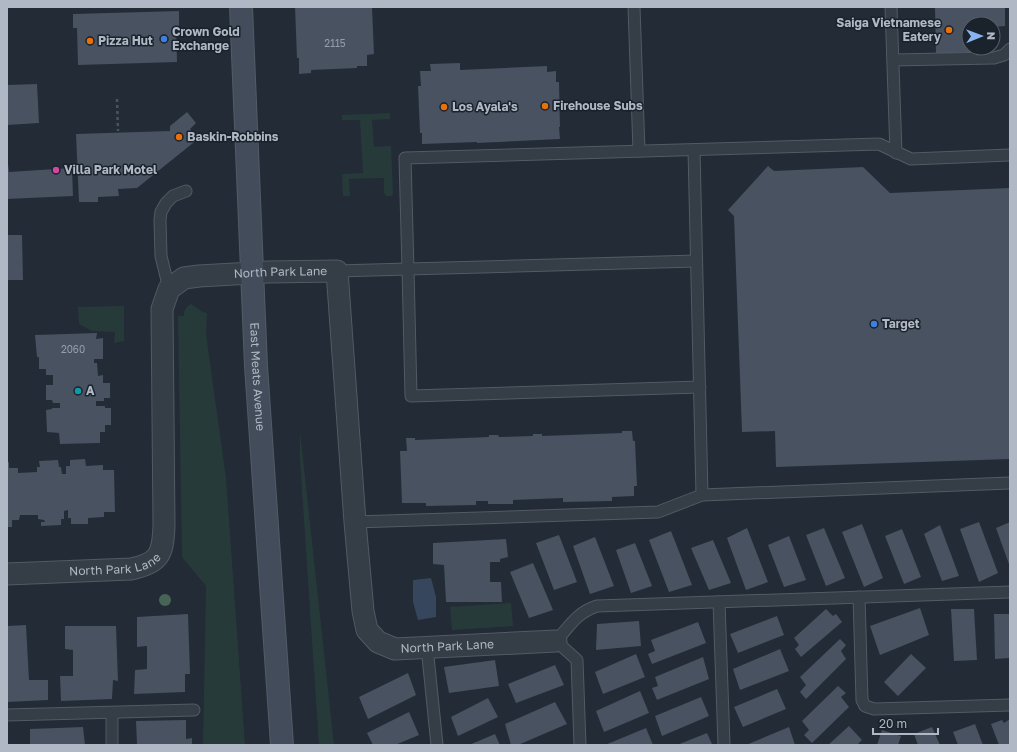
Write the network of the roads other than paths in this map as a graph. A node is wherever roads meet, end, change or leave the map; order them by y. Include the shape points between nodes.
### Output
1 (240, 7) edge
2 (634, 7) edge
3 (890, 7) edge
4 (1010, 49) edge
5 (892, 60) junction
6 (694, 150) junction
7 (639, 151) junction
8 (896, 153) junction
9 (1010, 155) edge
10 (186, 191) dead end
11 (696, 261) junction
12 (408, 269) junction
13 (337, 271) junction
14 (252, 273) junction
15 (169, 289) junction
16 (700, 387) junction
17 (1010, 483) edge
18 (702, 495) junction
19 (355, 522) junction
20 (7, 574) edge
21 (1010, 592) edge
22 (859, 597) junction
23 (719, 602) junction
24 (556, 641) junction
25 (427, 647) junction
26 (1010, 705) edge
27 (194, 710) dead end
28 (112, 713) junction
29 (7, 716) edge
30 (112, 745) edge
31 (282, 745) edge
32 (437, 745) edge
33 (580, 745) edge
34 (724, 745) edge

1 - 14 street, East Meats Avenue
2 - 7 lane
3 - 5 lane
4 - 5 lane via 1004,55 994,58
5 - 8 lane
6 - 7 lane
6 - 8 lane via 879,144
6 - 11 lane
7 - 12 lane via 405,158
8 - 9 lane via 911,158
10 - 15 lane via 173,196 161,212 161,256
11 - 12 lane
11 - 16 lane
12 - 13 lane
12 - 16 lane via 411,396
13 - 14 street, North Park Lane
13 - 19 street, North Park Lane
14 - 15 street, North Park Lane via 184,278
14 - 31 street, East Meats Avenue
15 - 20 street, North Park Lane via 161,316 164,525 159,554 146,566 131,569
16 - 18 lane
17 - 18 lane
18 - 19 lane via 658,512
19 - 25 street, North Park Lane via 367,630 378,642 395,649
21 - 22 lane
22 - 23 lane
22 - 26 lane via 862,700 866,706 874,709
23 - 24 lane via 597,606 576,617
23 - 34 lane
24 - 25 street, North Park Lane
24 - 33 lane via 577,660
25 - 32 lane
27 - 28 lane
28 - 29 lane
28 - 30 lane

